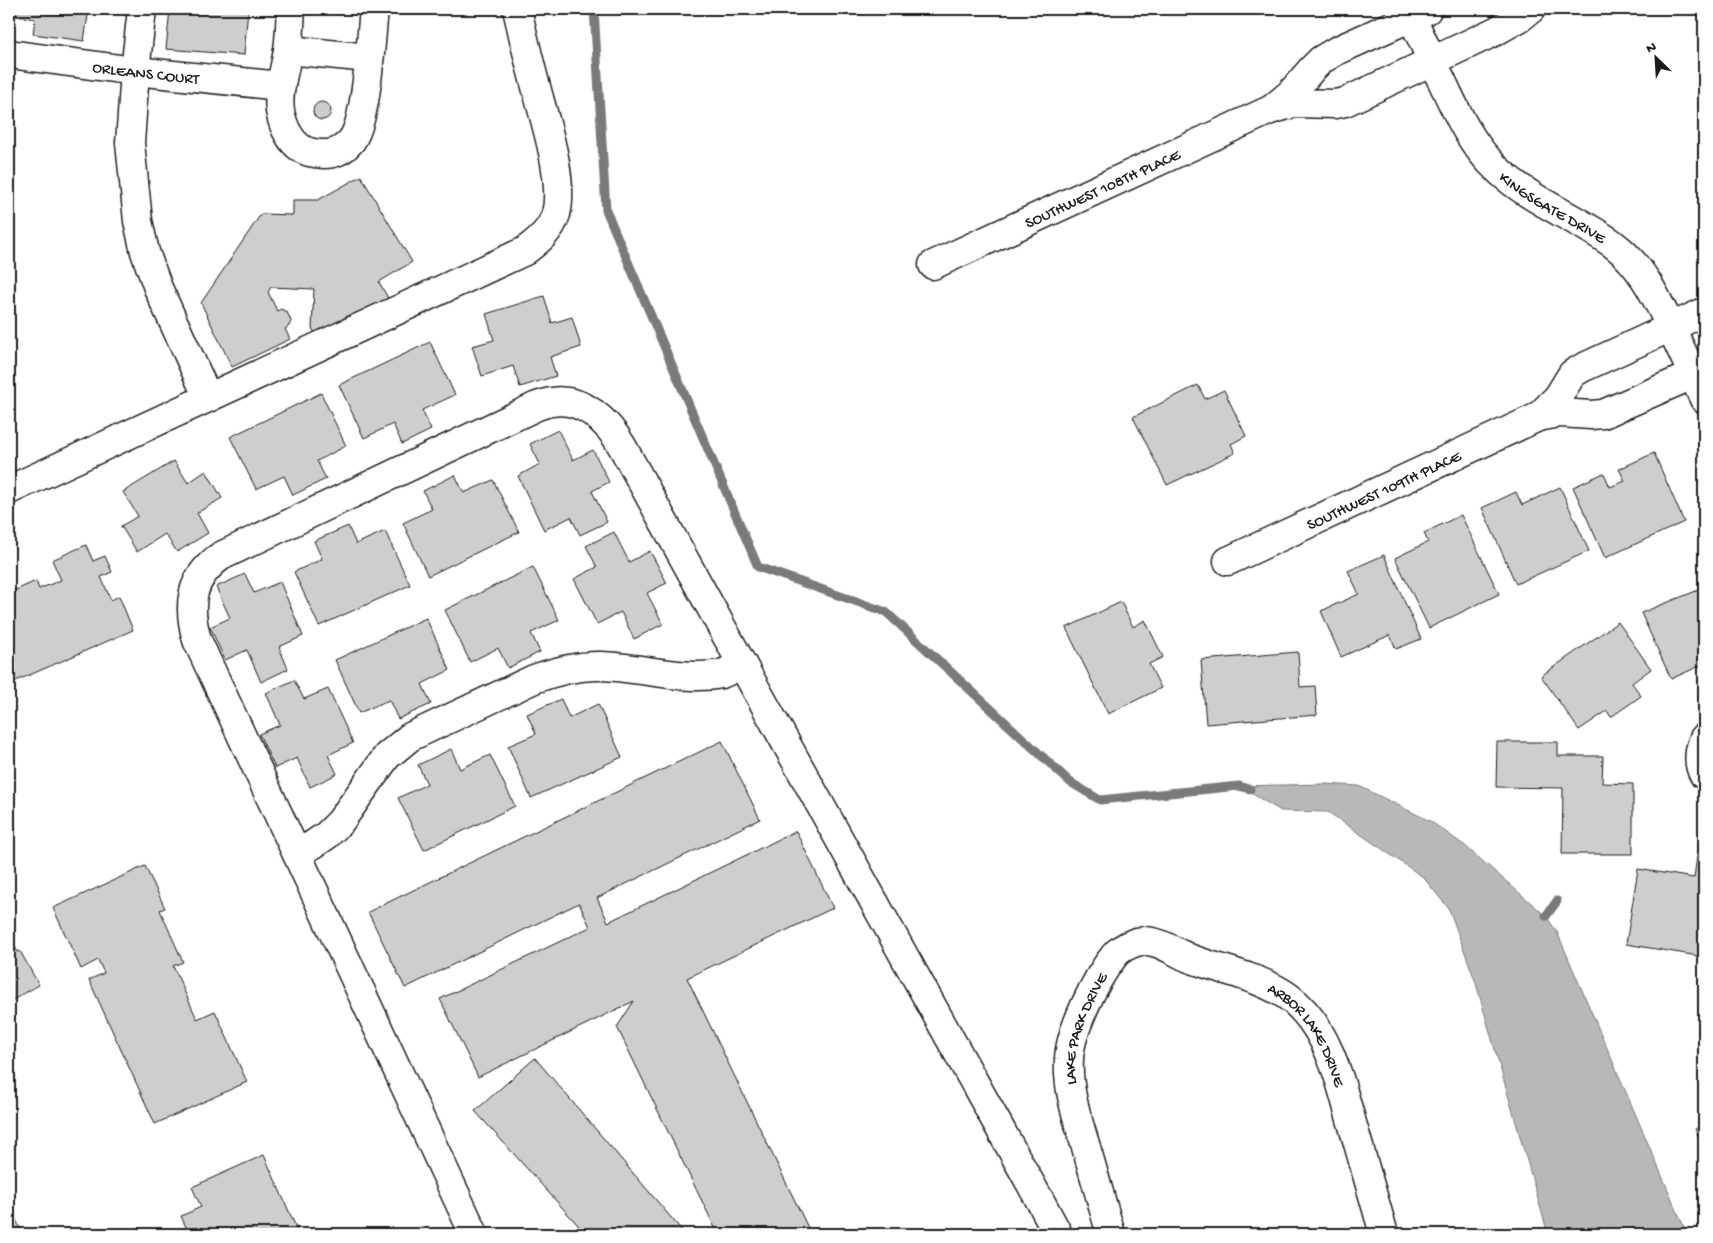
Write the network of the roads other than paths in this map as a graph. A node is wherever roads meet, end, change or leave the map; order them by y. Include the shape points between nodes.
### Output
1 (142, 9) edge
2 (291, 9) edge
3 (374, 9) edge
4 (517, 9) edge
5 (1531, 9) edge
6 (1416, 11) edge
7 (288, 50) junction
8 (9, 54) edge
9 (368, 58) junction
10 (1432, 61) junction
11 (135, 71) junction
12 (281, 86) junction
13 (1270, 110) junction
14 (933, 265) dead end
15 (1704, 312) edge
16 (1671, 328) junction
17 (1699, 372) edge
18 (208, 398) junction
19 (1704, 399) edge
20 (1538, 417) junction
21 (9, 490) edge
22 (1228, 561) dead end
23 (742, 664) junction
24 (1704, 738) edge
25 (1704, 775) edge
26 (297, 854) junction
27 (1125, 946) joint
28 (474, 1234) edge
29 (1058, 1234) edge
30 (1111, 1234) edge
31 (1384, 1234) edge

1 - 11 street
2 - 7 street
3 - 9 street
4 - 18 street via 555,159 556,215 541,239 525,252
5 - 10 street, SOUTHWEST 108TH PLACE via 1514,21
6 - 10 street, KINGSGATE DRIVE
6 - 13 street, SOUTHWEST 108TH PLACE via 1321,60
7 - 9 street
7 - 12 street
8 - 11 street, ORLEANS COURT
9 - 12 street via 363,110 356,133 350,143 335,154 303,150 291,139 280,110
10 - 13 street, SOUTHWEST 108TH PLACE via 1344,102 1294,103
10 - 16 street, KINGSGATE DRIVE via 1466,132 1498,170 1532,197 1615,245 1644,277
11 - 12 street, ORLEANS COURT
11 - 18 street via 130,143 138,222 158,288
13 - 14 street, SOUTHWEST 108TH PLACE
15 - 16 street, SOUTHWEST 109TH PLACE
16 - 17 street, KINGSGATE DRIVE
16 - 20 street, SOUTHWEST 109TH PLACE via 1572,374 1558,397
17 - 19 street, KINGSGATE DRIVE
17 - 20 street, SOUTHWEST 109TH PLACE via 1603,414 1560,413
18 - 21 street
20 - 22 street, SOUTHWEST 109TH PLACE
23 - 26 street via 723,674 703,677 589,666 534,679 410,737 387,756 340,822
23 - 26 street via 613,430 580,406 566,402 537,406 221,556 208,565 199,578 191,610 198,640
23 - 29 street
24 - 25 street via 1699,756
26 - 28 street
27 - 30 street, LAKE PARK DRIVE via 1114,955 1080,1015 1069,1058 1073,1107
27 - 31 street, ARBOR LAKE DRIVE via 1149,941 1162,944 1280,991 1309,1017 1332,1056

